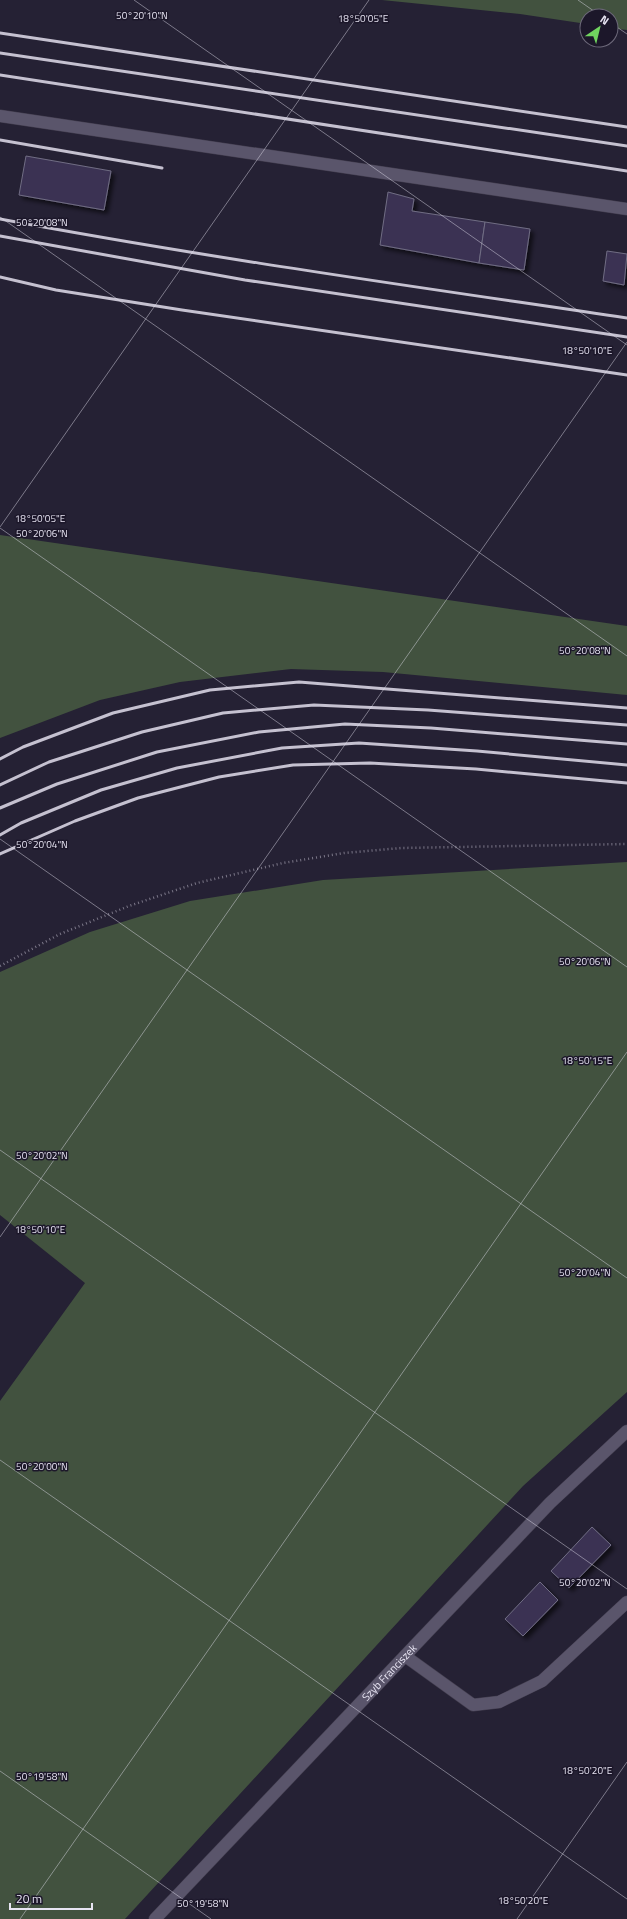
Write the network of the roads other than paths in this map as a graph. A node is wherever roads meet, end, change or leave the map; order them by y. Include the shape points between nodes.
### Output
1 (0, 116) edge
2 (627, 209) edge
3 (627, 1431) edge
4 (627, 1602) edge
5 (405, 1656) junction
6 (155, 1919) edge

1 - 2 street
3 - 5 street, Szyb Franciszek via 550,1503
4 - 5 street via 542,1681 499,1702 473,1705
5 - 6 street, Szyb Franciszek

